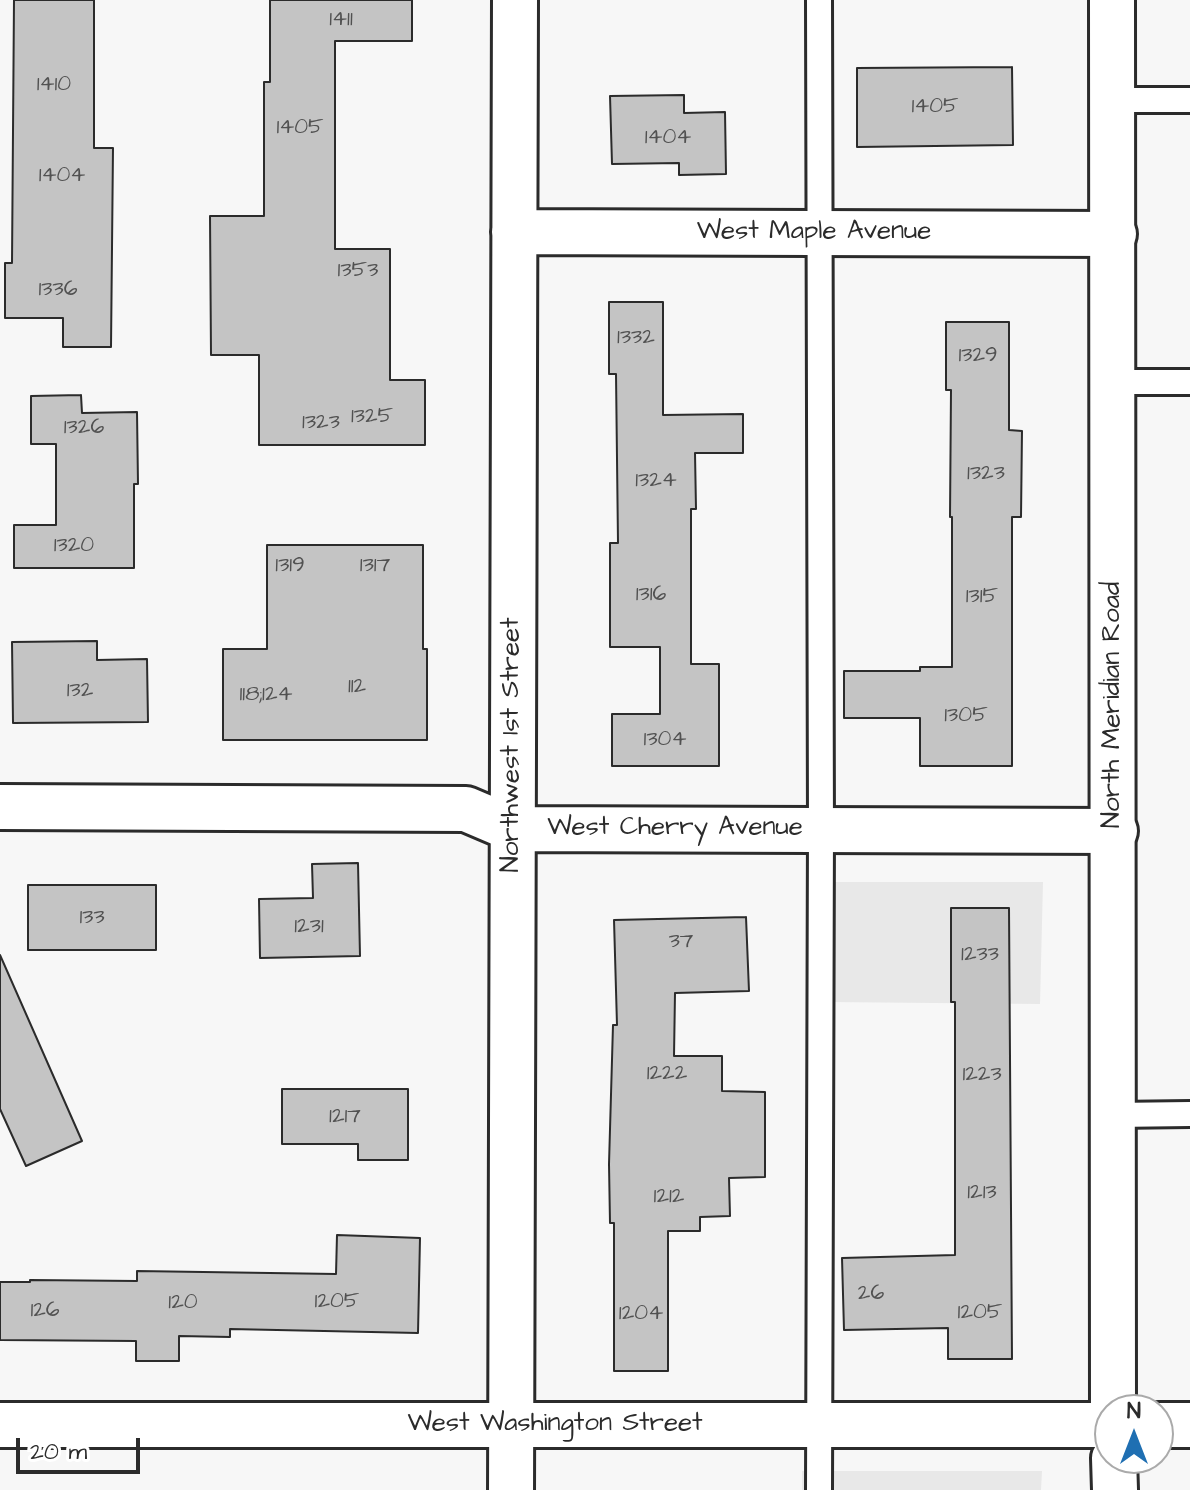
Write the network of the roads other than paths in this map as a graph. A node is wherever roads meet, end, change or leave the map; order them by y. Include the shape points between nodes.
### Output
1 (515, 0) edge
2 (819, 0) edge
3 (1112, 0) edge
4 (1113, 100) junction
5 (1190, 100) edge
6 (514, 232) junction
7 (818, 233) junction
8 (1114, 234) junction
9 (1113, 382) junction
10 (1190, 382) edge
11 (0, 807) edge
12 (513, 829) junction
13 (821, 829) junction
14 (1115, 831) junction
15 (1190, 1114) edge
16 (1114, 1115) junction
17 (1113, 1394) edge
18 (0, 1425) edge
19 (511, 1425) junction
20 (819, 1425) junction
21 (1094, 1425) edge
22 (511, 1490) edge
23 (819, 1490) edge

1 - 6 street, Northwest 1st Street
2 - 7 lane
3 - 4 street, North Meridian Road
4 - 5 lane
4 - 8 street, North Meridian Road
6 - 7 street, West Maple Avenue
6 - 12 street, Northwest 1st Street
7 - 8 street, West Maple Avenue
7 - 13 lane
8 - 9 street, North Meridian Road
9 - 10 lane
9 - 14 street, North Meridian Road
11 - 12 street, West Cherry Avenue via 466,809
12 - 13 street, West Cherry Avenue
12 - 19 street, Northwest 1st Street
13 - 14 street, West Cherry Avenue
13 - 20 lane
14 - 16 street, North Meridian Road
15 - 16 lane
16 - 17 street, North Meridian Road
18 - 19 street, West Washington Street
19 - 20 street, West Washington Street
19 - 22 street, Northwest 1st Street
20 - 21 street, West Washington Street
20 - 23 lane

